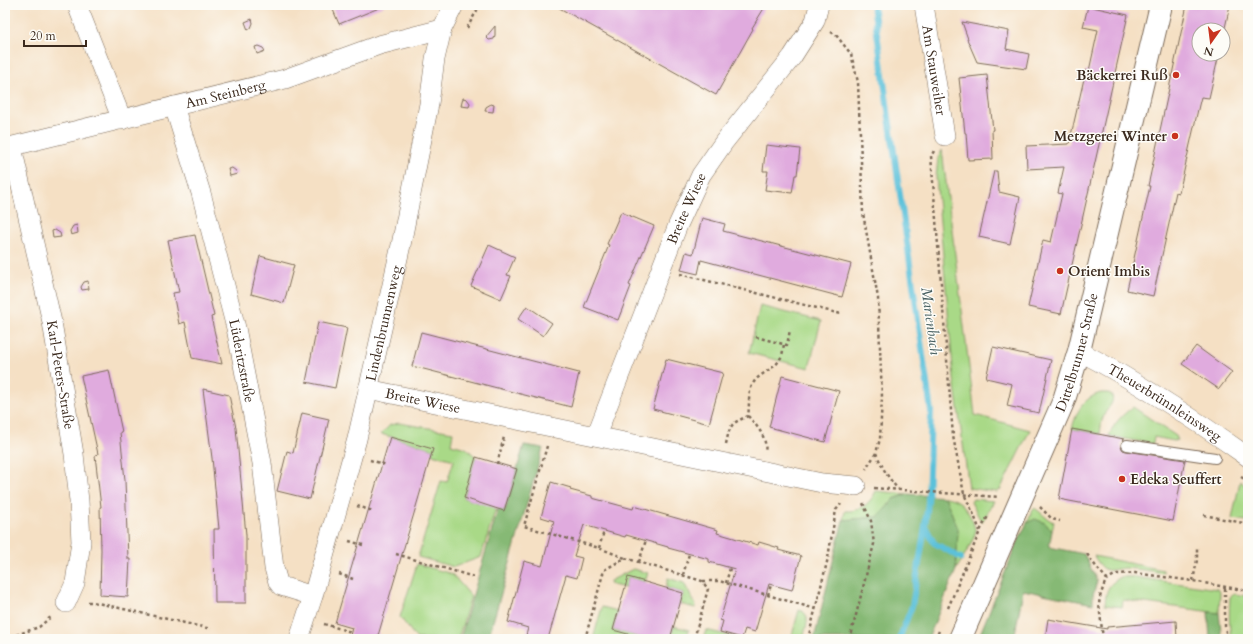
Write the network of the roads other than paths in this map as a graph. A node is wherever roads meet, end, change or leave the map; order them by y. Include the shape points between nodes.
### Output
1 (77, 5) edge
2 (454, 5) edge
3 (924, 5) edge
4 (1160, 5) edge
5 (817, 13) edge
6 (442, 29) junction
7 (174, 106) junction
8 (122, 120) junction
9 (945, 136) road end
10 (9, 147) edge
11 (1079, 351) junction
12 (368, 389) junction
13 (596, 436) junction
14 (1127, 445) dead end
15 (1248, 456) edge
16 (1215, 458) dead end
17 (856, 486) road end
18 (313, 596) junction
19 (66, 603) road end
20 (299, 639) edge
21 (960, 639) edge

1 - 8 street
2 - 6 street, Lindenbrunnenweg
3 - 9 street, Am Stauweiher
4 - 11 street, Dittelbrunner Straße
5 - 13 street, Breite Wiese via 792,57 724,142 701,176 678,225
6 - 7 street, Am Steinberg via 379,45 285,79
6 - 12 street, Lindenbrunnenweg via 402,245
7 - 8 street, Am Steinberg
7 - 18 street, Lüderitzstraße via 201,193 236,328 262,463 276,578 281,586
8 - 10 street, Am Steinberg
10 - 19 street, Karl-Peters-Straße via 52,322 74,454 80,502 81,542 75,583
11 - 15 street, Theuerbrünnleinsweg via 1168,402
11 - 21 street, Dittelbrunner Straße via 1064,400
12 - 13 street, Breite Wiese
12 - 18 street, Lindenbrunnenweg
13 - 17 street, Breite Wiese via 822,483
14 - 16 lane
18 - 20 street, Lindenbrunnenweg

